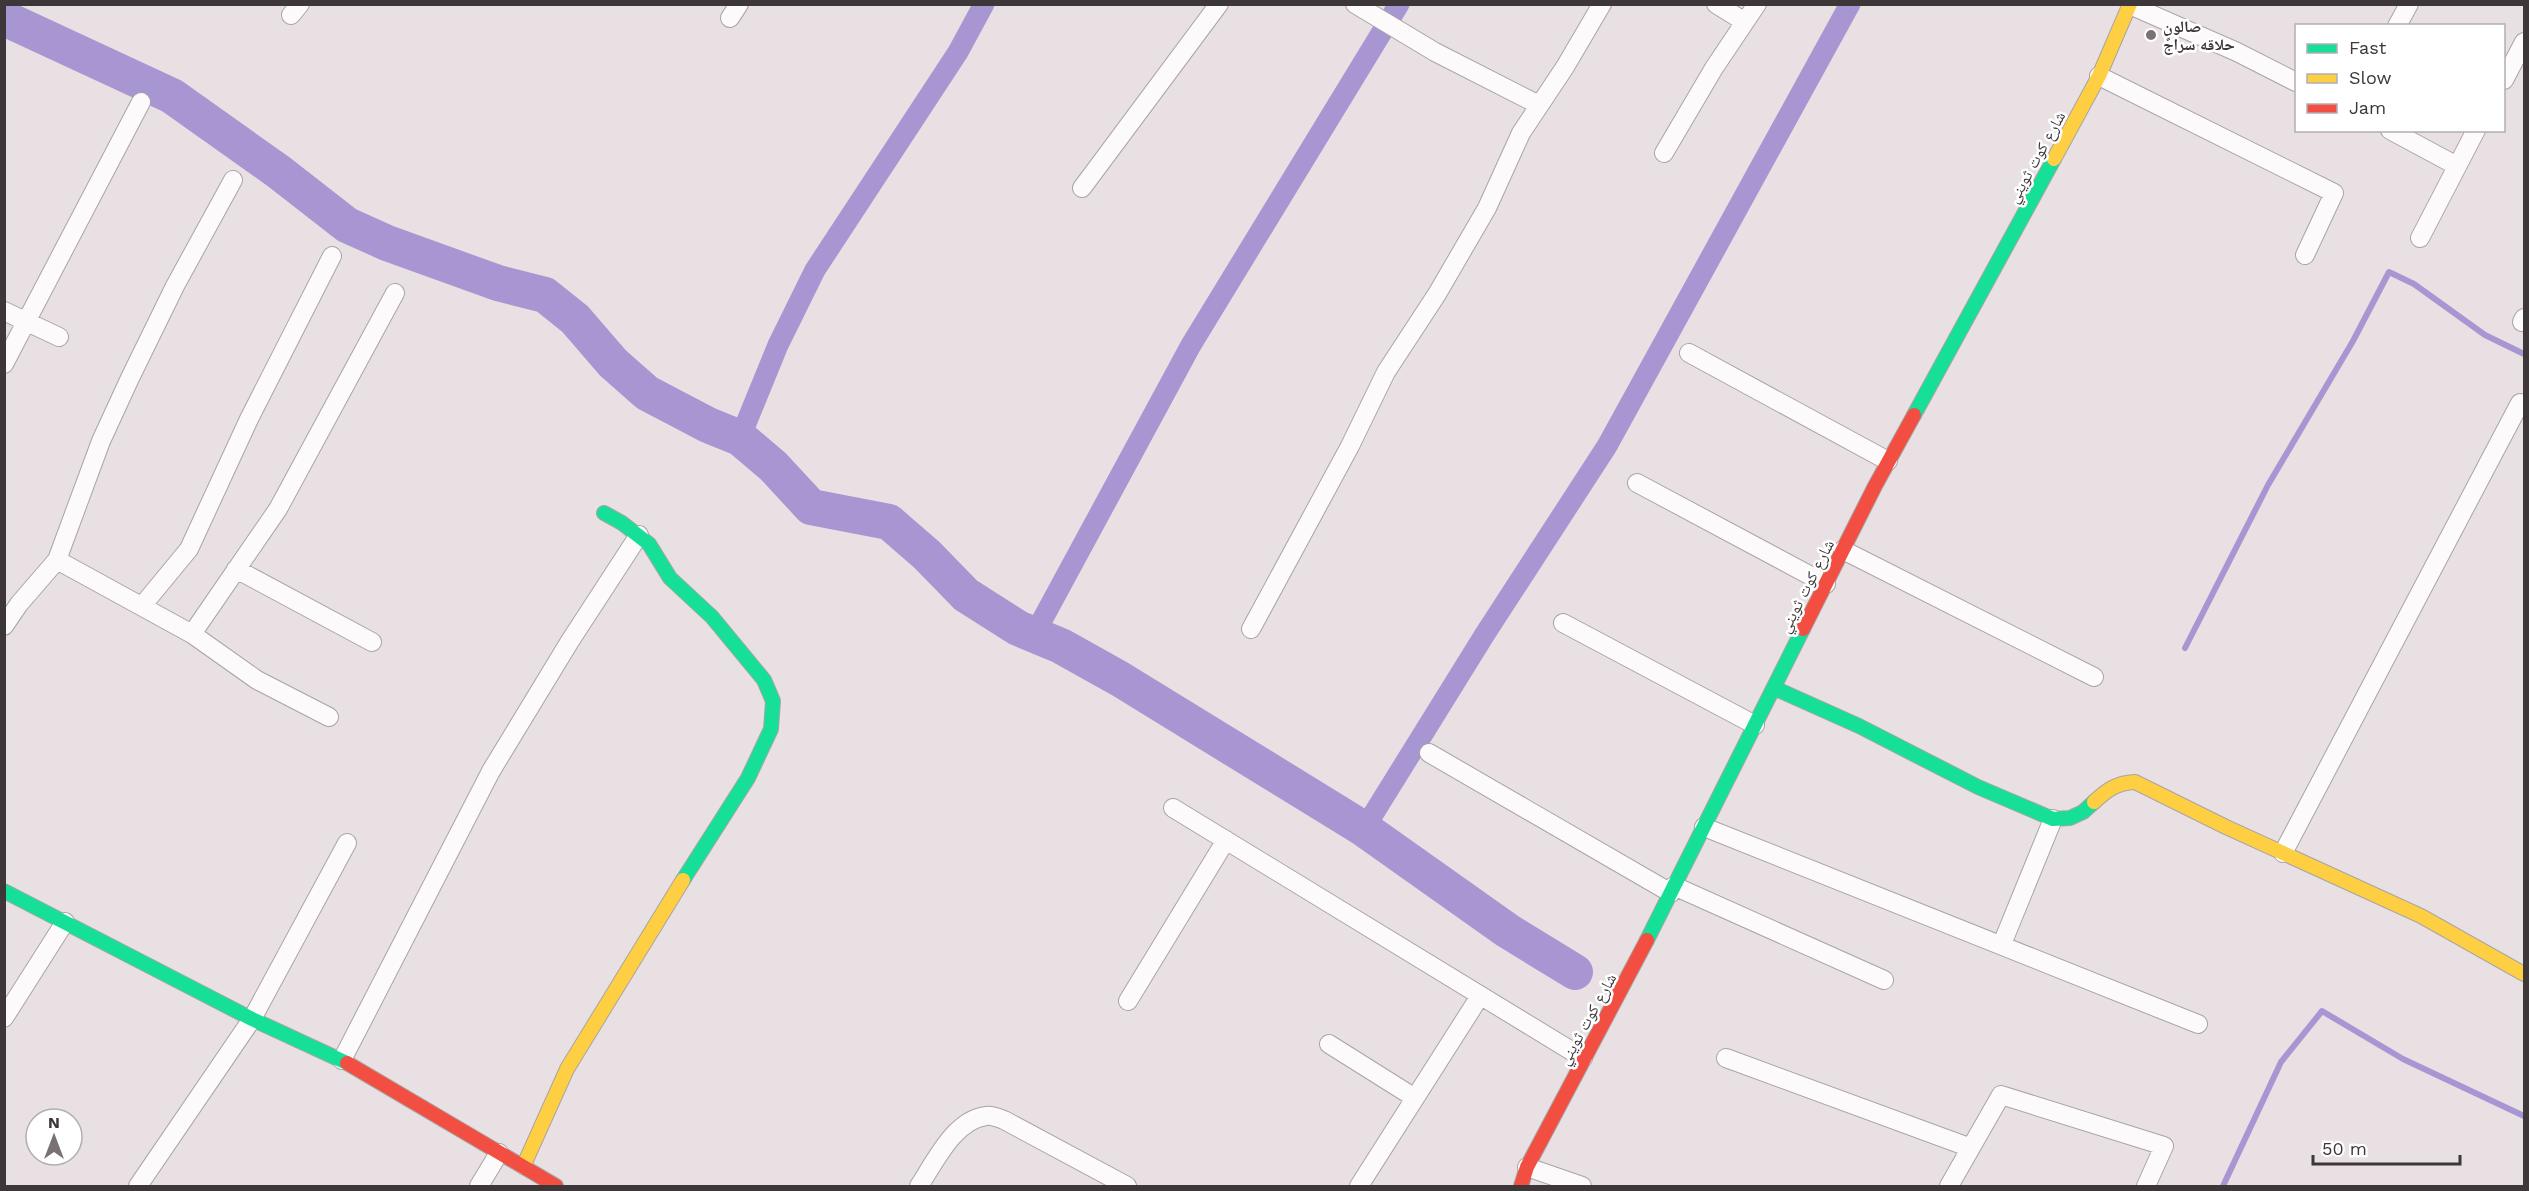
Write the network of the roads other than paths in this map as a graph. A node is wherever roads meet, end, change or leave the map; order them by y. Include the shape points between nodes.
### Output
1 (1219, 4) edge
2 (1355, 4) edge
3 (1602, 4) edge
4 (1716, 4) edge
5 (1757, 4) edge
6 (2409, 4) edge
7 (2130, 5) edge
8 (1745, 22) junction
9 (2398, 24) edge
10 (2524, 42) edge
11 (2099, 76) junction
12 (2505, 78) edge
13 (2295, 82) edge
14 (141, 102) dead end
15 (1539, 105) junction
16 (2394, 132) edge
17 (2475, 132) edge
18 (1664, 153) dead end
19 (2457, 166) junction
20 (233, 180) dead end
21 (1082, 188) dead end
22 (2420, 238) dead end
23 (2306, 255) dead end
24 (332, 256) dead end
25 (395, 293) dead end
26 (4, 311) edge
27 (27, 322) junction
28 (59, 337) dead end
29 (1689, 353) dead end
30 (4, 364) edge
31 (2520, 404) dead end
32 (1888, 461) junction
33 (1637, 483) dead end
34 (604, 513) dead end
35 (639, 535) junction
36 (1843, 550) junction
37 (57, 560) junction
38 (236, 569) junction
39 (1826, 584) junction
40 (142, 606) junction
41 (1563, 623) dead end
42 (4, 626) edge
43 (1251, 629) dead end
44 (192, 634) junction
45 (372, 642) dead end
46 (2094, 676) dead end
47 (1774, 688) junction
48 (329, 717) dead end
49 (1755, 725) junction
50 (1429, 753) dead end
51 (1173, 808) dead end
52 (2053, 819) junction
53 (1704, 827) junction
54 (1226, 840) junction
55 (347, 843) dead end
56 (2283, 853) junction
57 (1673, 890) junction
58 (4, 891) edge
59 (65, 922) junction
60 (2002, 944) junction
61 (2524, 974) edge
62 (1884, 980) dead end
63 (1480, 996) junction
64 (1128, 1001) dead end
65 (4, 1018) edge
66 (252, 1019) junction
67 (2198, 1024) dead end
68 (1329, 1044) dead end
69 (1582, 1058) junction
70 (1726, 1058) dead end
71 (342, 1060) junction
72 (1415, 1098) junction
73 (1971, 1148) junction
74 (499, 1153) junction
75 (523, 1167) junction
76 (1527, 1167) junction
77 (138, 1186) edge
78 (479, 1186) edge
79 (556, 1186) edge
80 (920, 1186) edge
81 (1126, 1186) edge
82 (1359, 1186) edge
83 (1521, 1186) edge
84 (1582, 1186) edge
85 (1949, 1186) edge
86 (2146, 1186) edge

1 - 21 street
2 - 15 street via 1435,52
3 - 15 street
4 - 8 street
5 - 8 street
6 - 9 street
7 - 11 street, شارع كوت ثويني
7 - 13 street
8 - 18 street
10 - 12 street
11 - 23 street via 2334,193
11 - 32 street, شارع كوت ثويني
14 - 27 street
15 - 43 street via 1521,133 1488,208 1386,372
16 - 19 street
17 - 19 street
19 - 22 street
20 - 37 street via 129,378
24 - 40 street via 249,419 189,549
25 - 38 street via 278,508
26 - 27 street
27 - 28 street
27 - 30 street
29 - 32 street
31 - 56 street
32 - 36 street, شارع كوت ثويني
33 - 39 street
34 - 35 street
35 - 71 street via 491,771
35 - 75 street via 649,544 669,578 712,617 764,680 773,701 771,729 748,778 567,1069
36 - 39 street, شارع كوت ثويني
36 - 46 street
37 - 40 street
37 - 42 street
38 - 44 street
38 - 45 street
39 - 47 street, شارع كوت ثويني
40 - 44 street
41 - 49 street
44 - 48 street via 257,680
47 - 49 street, شارع كوت ثويني
47 - 52 street
49 - 53 street, شارع كوت ثويني
50 - 57 street
51 - 54 street
52 - 56 street via 2070,818 2083,812 2109,788 2135,782
52 - 60 street
53 - 57 street, شارع كوت ثويني
53 - 60 street
54 - 63 street
54 - 64 street
55 - 66 street
56 - 61 street via 2421,916
57 - 62 street
57 - 69 street, شارع كوت ثويني
58 - 59 street
59 - 65 street
59 - 66 street
60 - 67 street
63 - 69 street
63 - 72 street
66 - 71 street
66 - 77 street
68 - 72 street
69 - 76 street, شارع كوت ثويني
70 - 73 street
71 - 74 street
72 - 82 street
73 - 85 street
73 - 86 street via 2001,1095 2164,1146
74 - 75 street
74 - 78 street
75 - 79 street
76 - 83 street, شارع كوت ثويني
76 - 84 street
80 - 81 street via 955,1134 971,1121 987,1116 1004,1119

